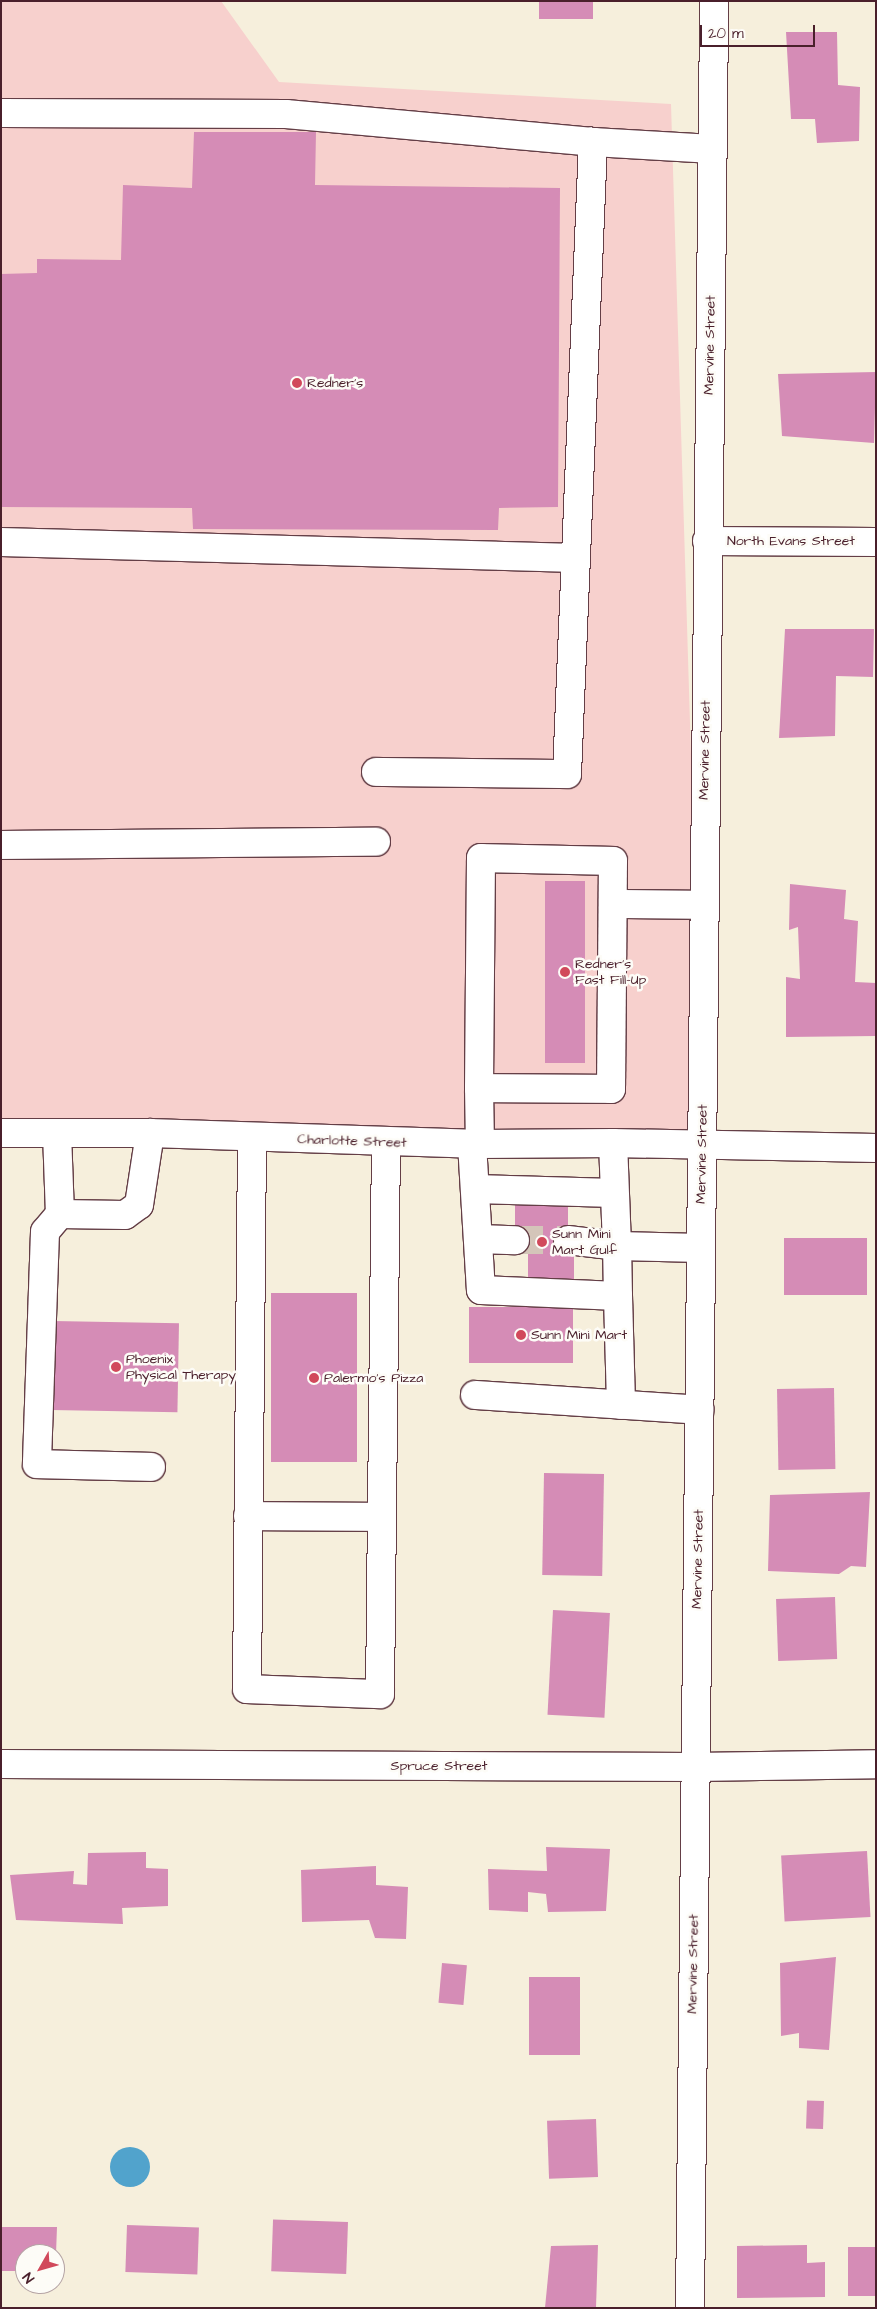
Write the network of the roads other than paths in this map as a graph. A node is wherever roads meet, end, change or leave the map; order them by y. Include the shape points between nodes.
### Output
1 (714, 1) edge
2 (1, 113) edge
3 (593, 142) junction
4 (713, 148) junction
5 (707, 541) junction
6 (1, 542) edge
7 (876, 542) edge
8 (576, 558) junction
9 (376, 772) dead end
10 (376, 842) dead end
11 (1, 845) edge
12 (613, 904) junction
13 (703, 905) junction
14 (478, 1088) junction
15 (1, 1133) edge
16 (57, 1133) junction
17 (150, 1133) junction
18 (252, 1138) junction
19 (386, 1143) junction
20 (614, 1143) junction
21 (476, 1144) junction
22 (703, 1146) junction
23 (876, 1148) edge
24 (475, 1188) junction
25 (614, 1193) junction
26 (60, 1214) junction
27 (478, 1239) junction
28 (515, 1240) tunnel mouth
29 (568, 1240) tunnel mouth
30 (617, 1246) junction
31 (701, 1248) junction
32 (618, 1296) junction
33 (475, 1395) dead end
34 (621, 1404) junction
35 (700, 1410) junction
36 (151, 1467) dead end
37 (248, 1516) junction
38 (380, 1517) junction
39 (1, 1764) edge
40 (876, 1764) edge
41 (696, 1767) junction
42 (690, 2308) edge

1 - 4 street, Mervine Street
2 - 3 street via 286,114
3 - 4 street
3 - 8 street
4 - 5 street, Mervine Street
5 - 7 street, North Evans Street
5 - 13 street, Mervine Street
6 - 8 street
8 - 9 street via 567,774
10 - 11 street
12 - 13 street
12 - 14 street via 612,1088
12 - 14 street via 613,861 480,858
13 - 22 street, Mervine Street
14 - 21 street
15 - 16 street, Charlotte Street
16 - 17 street, Charlotte Street
16 - 26 street
17 - 18 street, Charlotte Street
17 - 26 street via 139,1205 125,1215
18 - 19 street, Charlotte Street
18 - 37 street
19 - 21 street, Charlotte Street
19 - 38 street
20 - 21 street, Charlotte Street
20 - 22 street, Charlotte Street
20 - 25 street
21 - 24 street
22 - 23 street, Charlotte Street
22 - 31 street, Mervine Street
24 - 25 street
24 - 27 street
25 - 30 street
26 - 36 street via 45,1232 37,1464
27 - 28 street
27 - 32 street via 481,1290
29 - 30 street
30 - 31 street
30 - 32 street
31 - 35 street, Mervine Street
32 - 34 street
33 - 34 street
34 - 35 street
35 - 41 street, Mervine Street
37 - 38 street
37 - 38 street via 246,1689 380,1694
39 - 41 street, Spruce Street
40 - 41 street, Spruce Street
41 - 42 street, Mervine Street

